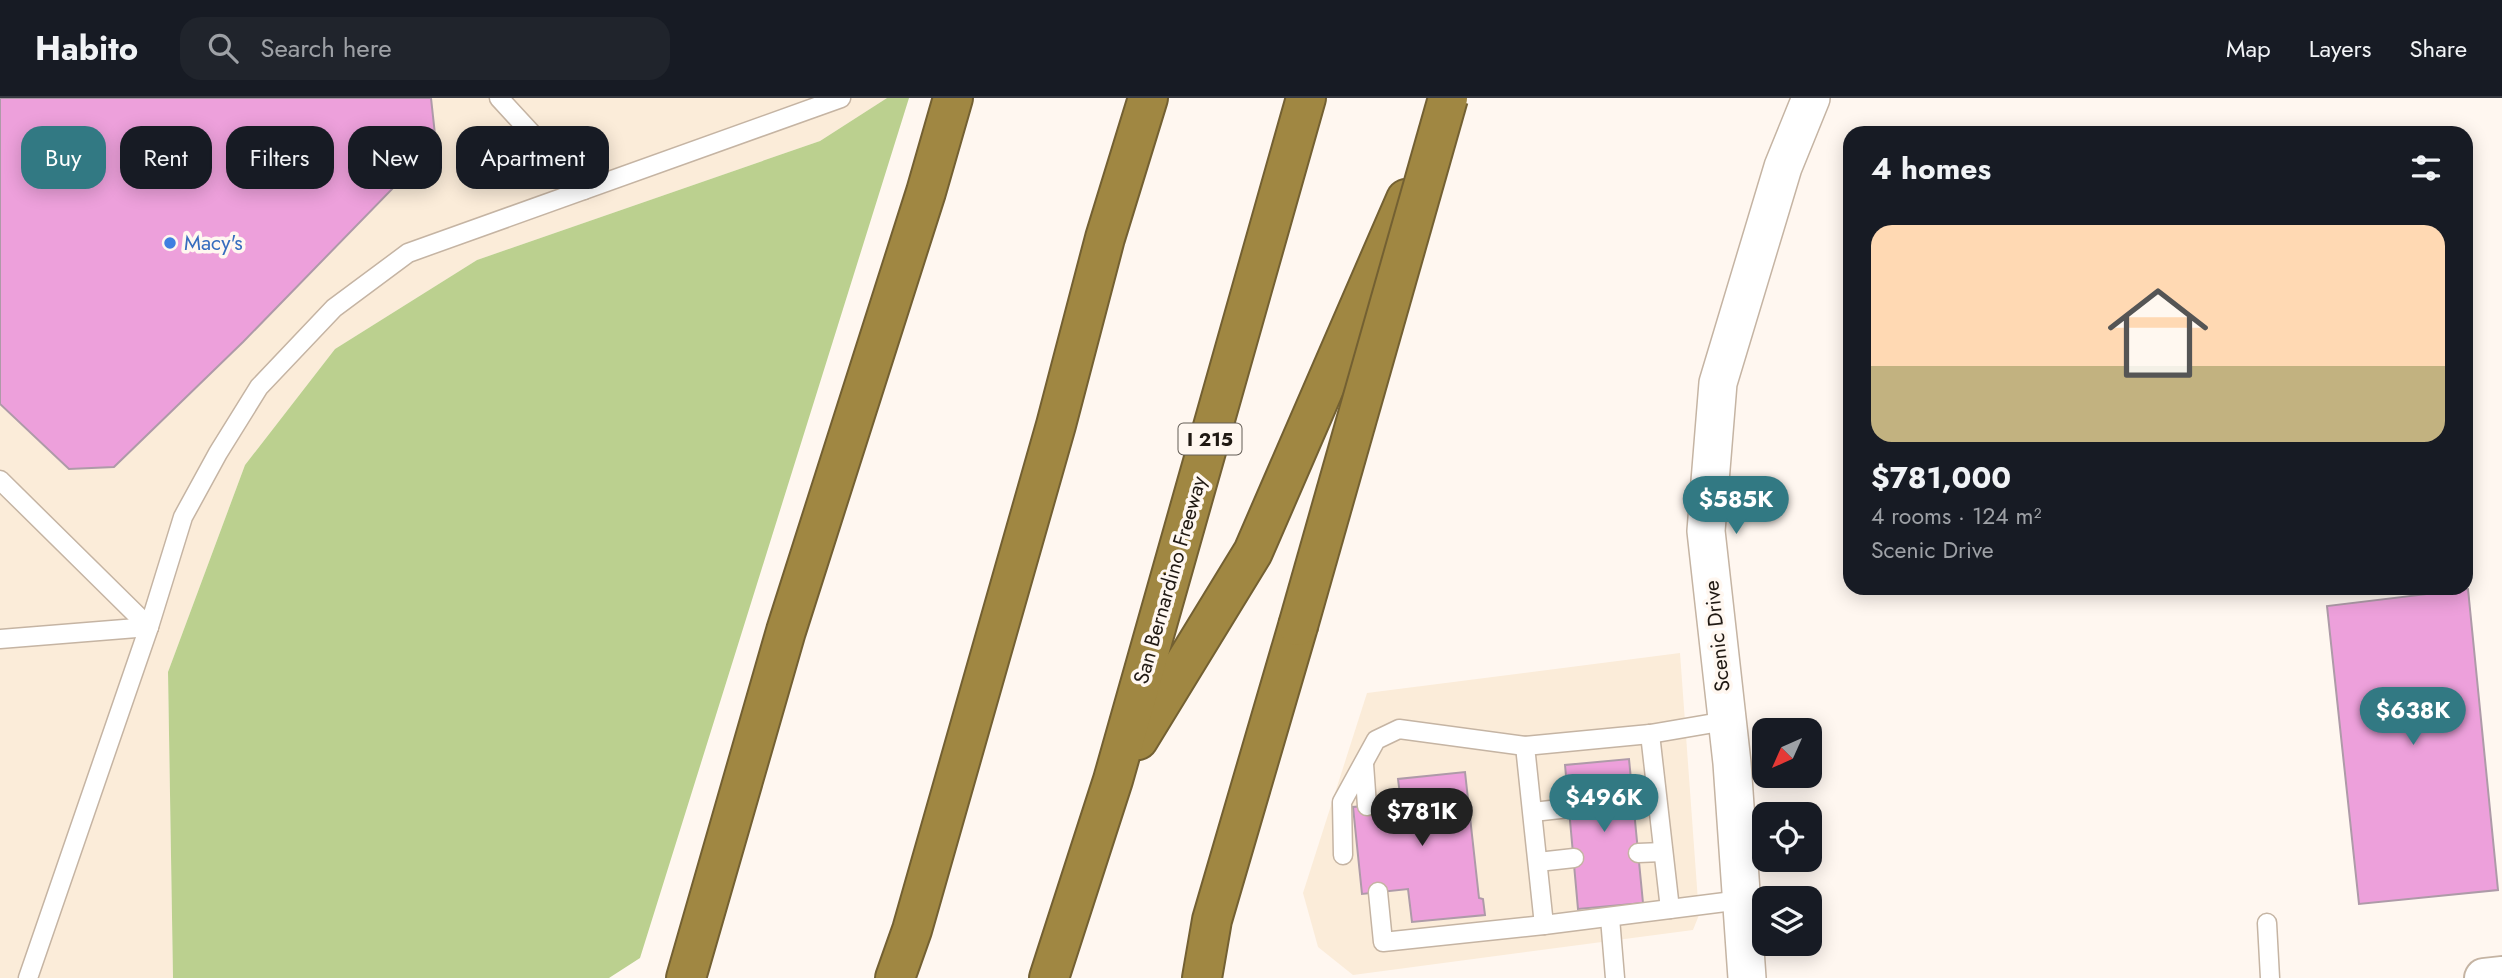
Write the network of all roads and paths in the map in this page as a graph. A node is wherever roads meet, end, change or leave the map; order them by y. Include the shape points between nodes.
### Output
1 (499, 98) edge
2 (841, 98) edge
3 (953, 98) edge
4 (1121, 98) edge
5 (1148, 98) edge
6 (1306, 98) edge
7 (1449, 98) edge
8 (1811, 98) edge
9 (584, 190) junction
10 (1105, 238) junction
11 (0, 480) edge
12 (149, 627) junction
13 (0, 639) edge
14 (1727, 721) junction
15 (1650, 734) junction
16 (1525, 746) junction
17 (1364, 764) junction
18 (1113, 780) junction
19 (1657, 801) junction
20 (1634, 804) dead end
21 (1367, 806) dead end
22 (1569, 808) dead end
23 (1532, 812) junction
24 (1663, 852) junction
25 (1638, 853) dead end
26 (1343, 855) dead end
27 (1574, 858) dead end
28 (1538, 862) junction
29 (1378, 892) dead end
30 (1741, 900) junction
31 (1670, 909) junction
32 (1610, 918) junction
33 (2267, 923) dead end
34 (1545, 925) junction
35 (2502, 976) edge
36 (28, 978) edge
37 (686, 978) edge
38 (895, 978) edge
39 (1049, 978) edge
40 (1202, 978) edge
41 (1615, 978) edge
42 (1747, 978) edge
43 (2270, 978) edge
44 (2484, 978) edge

1 - 9 lane
2 - 9 lane
3 - 37 highway via 786,631
4 - 10 highway
5 - 10 highway
6 - 18 highway, San Bernardino Freeway / I 215
7 - 18 highway via 1253,552
7 - 40 highway, bridge via 1212,920
8 - 14 street, Scenic Drive via 1783,167 1718,383 1706,531
9 - 12 lane via 408,253 334,308 259,387 218,453 183,517
10 - 38 highway via 1053,439
11 - 12 lane
12 - 13 lane
12 - 36 lane
14 - 15 lane
14 - 30 street, Scenic Drive
15 - 16 lane
15 - 19 lane
16 - 17 lane via 1399,729 1376,740
16 - 23 lane
17 - 21 lane
17 - 26 lane via 1342,802
18 - 39 highway, San Bernardino Freeway / I 215
19 - 20 lane
19 - 24 lane
22 - 23 lane
23 - 28 lane
24 - 25 lane
24 - 31 lane
27 - 28 lane
28 - 34 lane
29 - 34 lane via 1383,942
30 - 31 lane
30 - 42 street, Scenic Drive
31 - 32 lane
32 - 34 lane
32 - 41 lane
33 - 43 lane
35 - 44 main road

